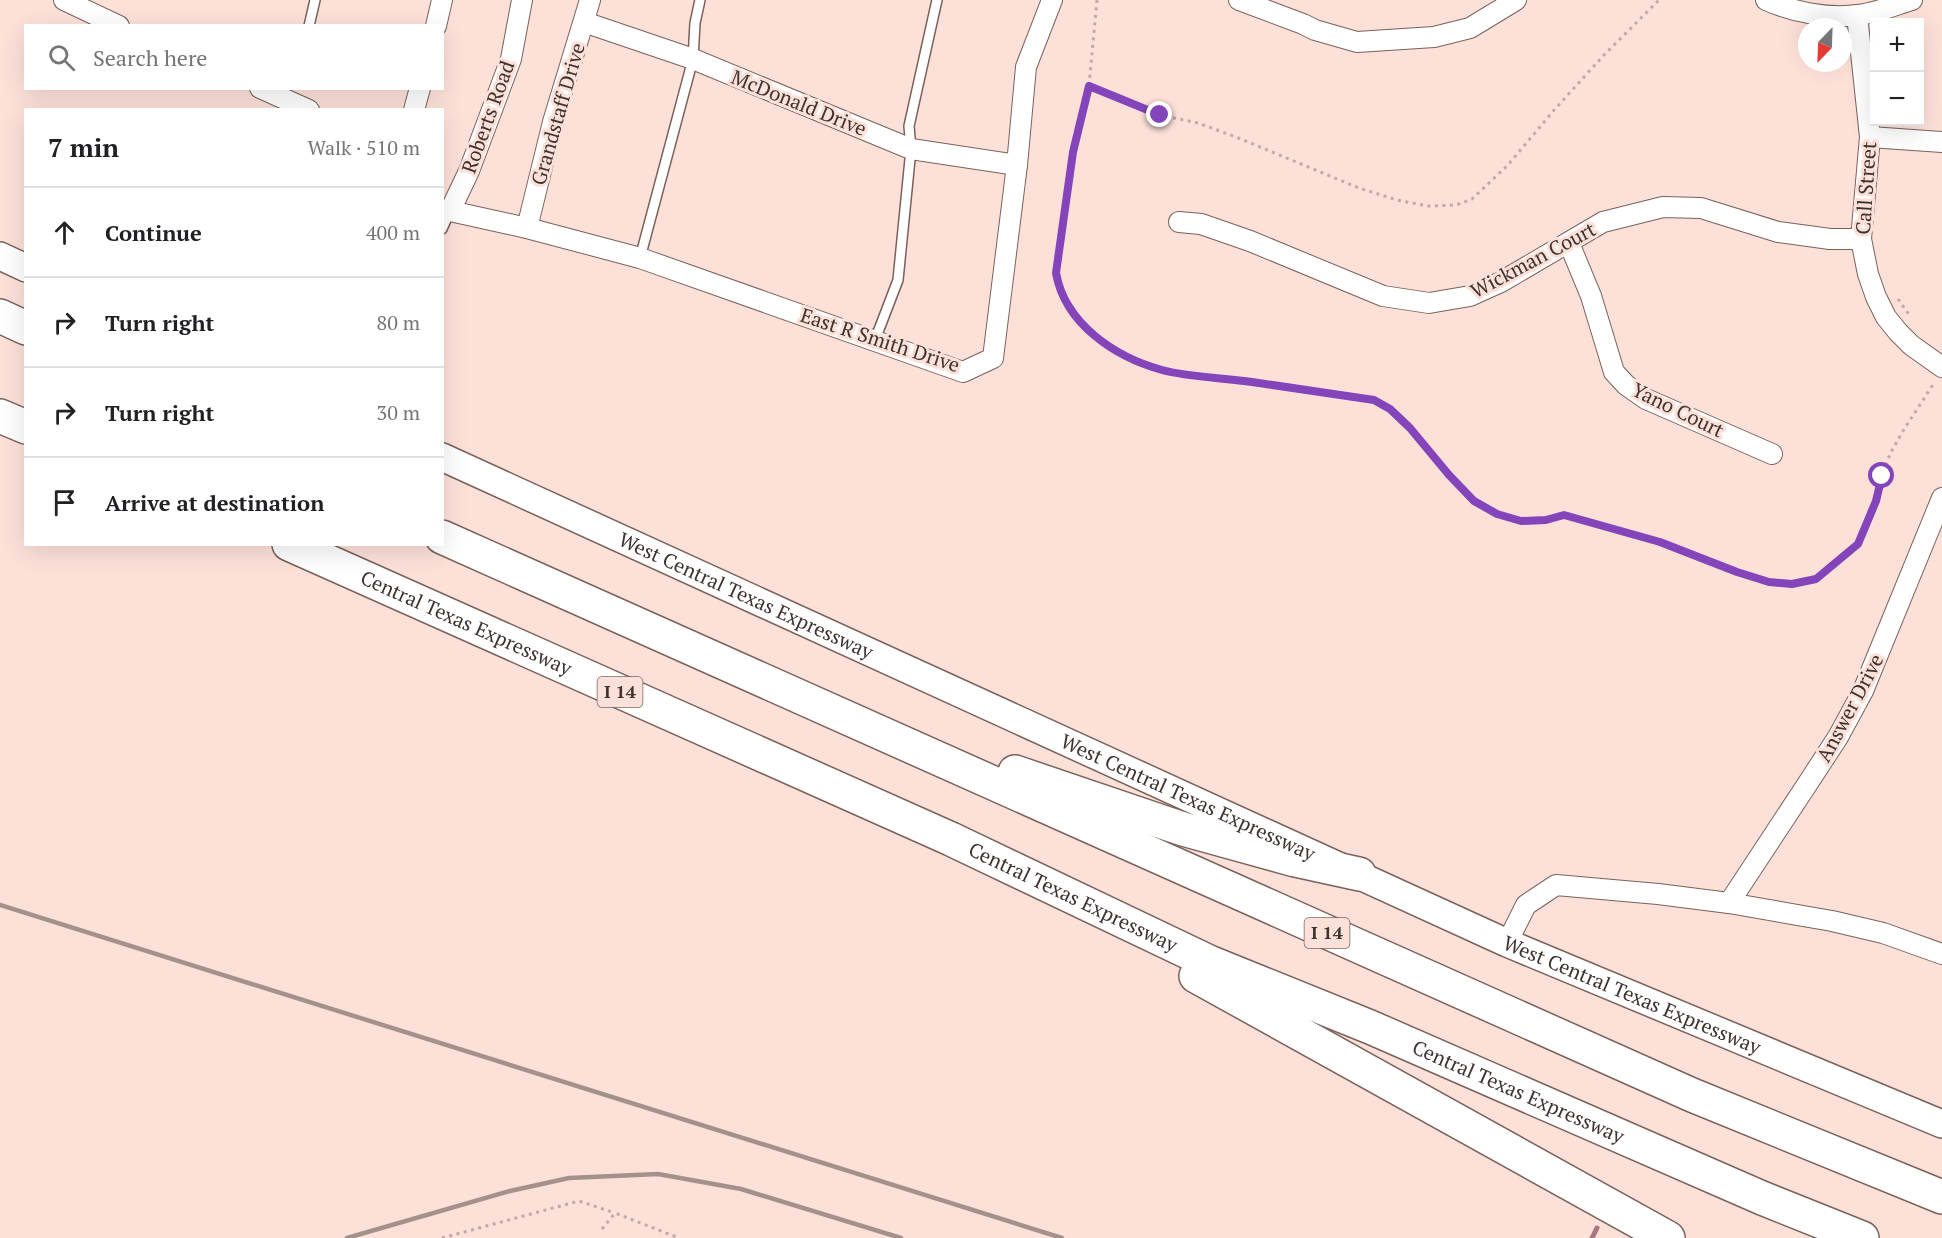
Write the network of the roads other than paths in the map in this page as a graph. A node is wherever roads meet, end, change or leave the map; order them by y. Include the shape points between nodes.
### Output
1 (64, 0) edge
2 (315, 0) edge
3 (442, 0) edge
4 (522, 0) edge
5 (590, 0) edge
6 (700, 0) edge
7 (937, 0) edge
8 (1052, 0) edge
9 (1239, 0) edge
10 (1516, 0) edge
11 (1766, 0) edge
12 (1912, 0) edge
13 (1857, 15) junction
14 (584, 22) junction
15 (115, 24) edge
16 (309, 24) edge
17 (436, 24) edge
18 (693, 59) junction
19 (269, 90) edge
20 (419, 90) edge
21 (288, 94) edge
22 (306, 108) edge
23 (415, 108) edge
24 (1870, 137) junction
25 (1942, 142) edge
26 (911, 149) junction
27 (1017, 165) junction
28 (446, 220) edge
29 (1179, 222) dead end
30 (527, 228) junction
31 (1861, 239) junction
32 (1569, 243) junction
33 (0, 256) edge
34 (640, 258) junction
35 (24, 267) edge
36 (0, 316) edge
37 (24, 327) edge
38 (0, 339) edge
39 (875, 340) junction
40 (24, 350) edge
41 (1940, 372) edge
42 (0, 416) edge
43 (24, 426) edge
44 (1772, 454) dead end
45 (444, 458) edge
46 (1942, 498) edge
47 (444, 538) edge
48 (294, 546) edge
49 (717, 659) junction
50 (951, 838) junction
51 (1359, 874) junction
52 (1729, 903) junction
53 (1507, 943) junction
54 (1942, 954) edge
55 (1942, 1124) edge
56 (1942, 1197) edge
57 (1668, 1238) edge
58 (1862, 1238) edge

1 - 15 street
2 - 16 lane
3 - 17 street
4 - 28 street, Roberts Road via 511,59
5 - 14 street, Grandstaff Drive
6 - 18 lane
7 - 26 lane via 909,126
8 - 27 street, East R Smith Drive via 1026,66
9 - 10 street via 1357,42 1434,37 1470,28
11 - 13 street via 1785,8 1827,15
12 - 13 street
13 - 24 street, Call Street
14 - 18 street, McDonald Drive
14 - 30 street, Grandstaff Drive via 553,122
18 - 26 street, McDonald Drive
18 - 34 lane
19 - 21 street
20 - 23 street
21 - 22 street
24 - 25 street
24 - 31 street, Call Street
26 - 27 street, McDonald Drive
26 - 39 lane via 898,280
27 - 39 street, East R Smith Drive via 993,358 963,372
28 - 30 street, East R Smith Drive
29 - 32 street, Wickman Court via 1200,224 1250,241 1383,296 1429,303 1470,296
30 - 34 street, East R Smith Drive
31 - 32 street, Wickman Court via 1778,232 1701,208 1663,207 1603,222
31 - 41 street, Call Street via 1868,274 1886,317
32 - 44 street, Yano Court via 1591,296 1614,372 1626,385 1646,399
33 - 35 main road
34 - 39 street, East R Smith Drive
36 - 37 highway
38 - 40 highway
42 - 43 highway
45 - 51 main road, West Central Texas Expressway
46 - 52 street, Answer Drive via 1863,691
47 - 49 highway, I 14
48 - 50 highway, Central Texas Expressway / I 14
49 - 51 highway via 811,683 1023,776 1183,829
49 - 56 highway, I 14 via 1681,1090
50 - 57 highway via 1027,887
50 - 58 highway, Central Texas Expressway / I 14 via 1209,962
51 - 53 main road, West Central Texas Expressway
52 - 53 street via 1556,885 1526,905
52 - 54 street via 1873,930
53 - 55 main road, West Central Texas Expressway

